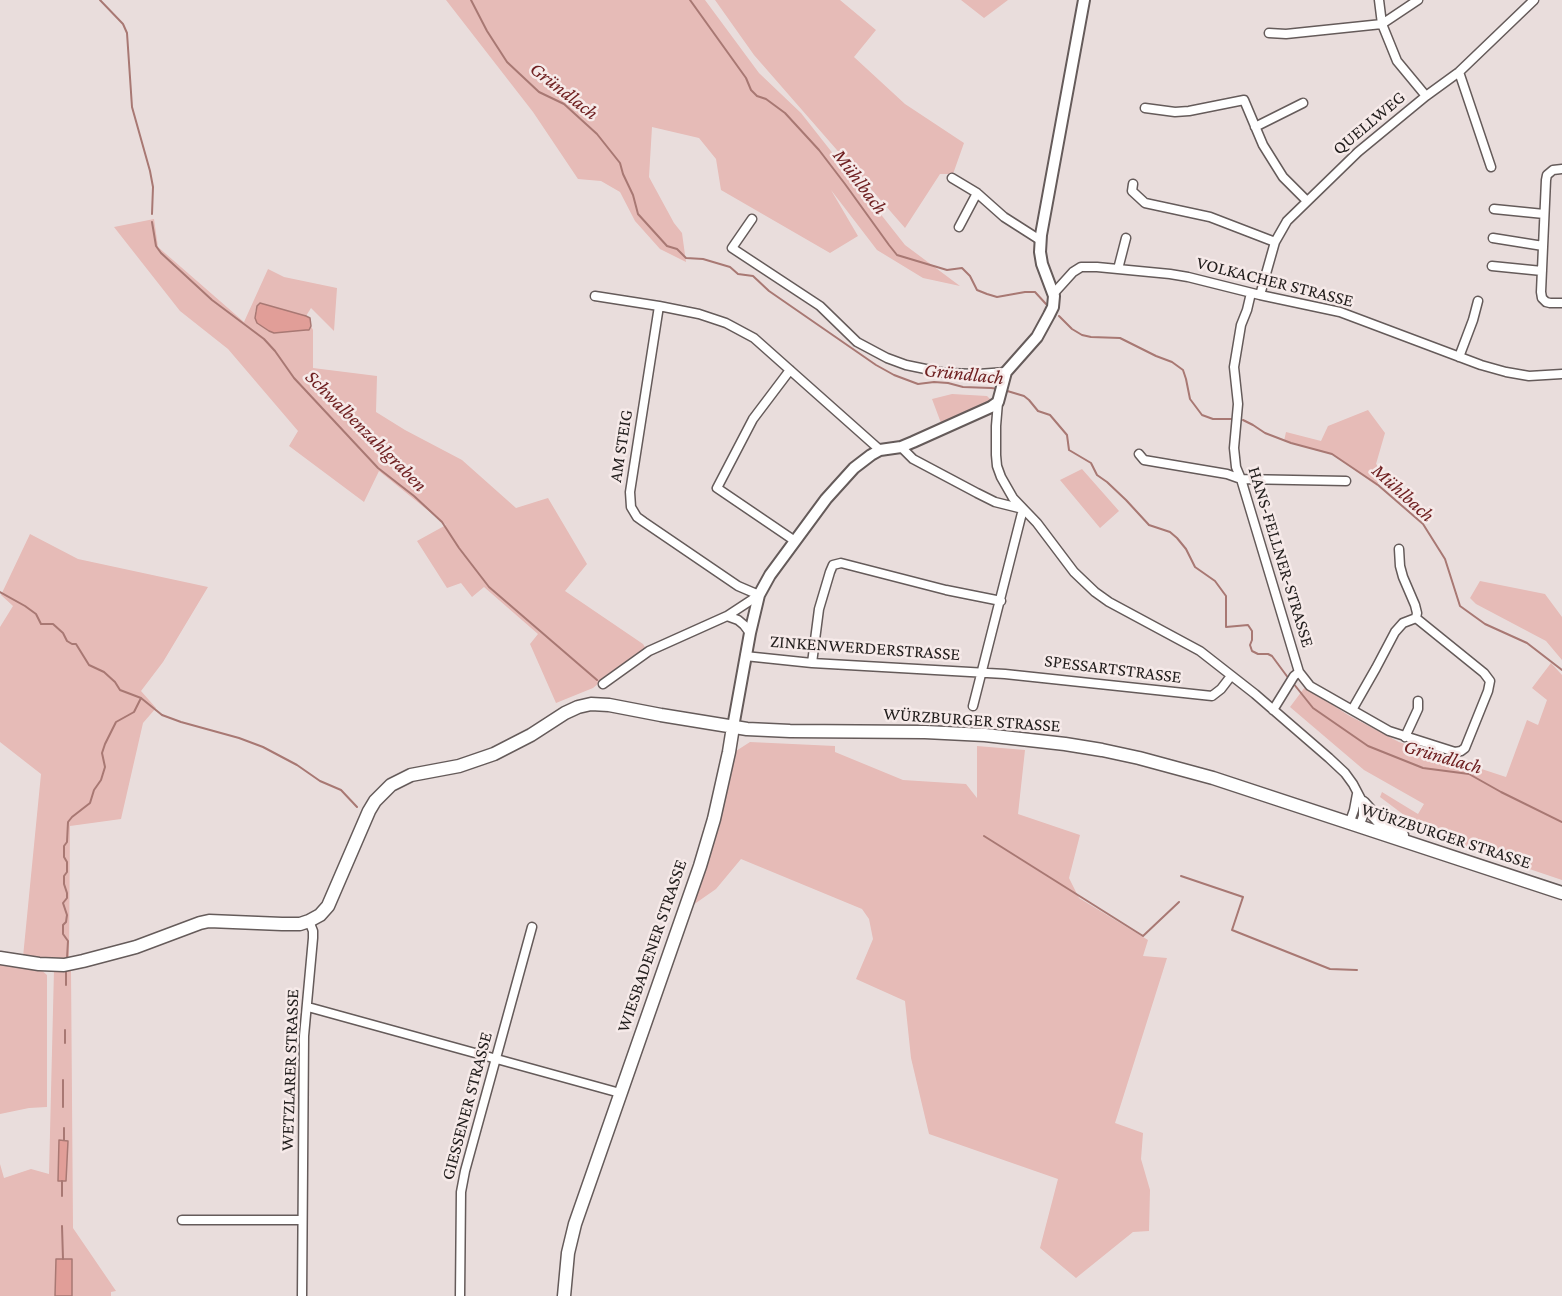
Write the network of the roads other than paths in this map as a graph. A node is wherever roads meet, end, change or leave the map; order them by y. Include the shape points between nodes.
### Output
1 (1084, 0) edge
2 (1379, 0) edge
3 (1418, 0) edge
4 (1534, 0) edge
5 (1382, 24) junction
6 (1269, 33) dead end
7 (1459, 72) junction
8 (1426, 96) junction
9 (1304, 103) dead end
10 (1145, 108) dead end
11 (1255, 127) junction
12 (1491, 167) dead end
13 (1562, 169) edge
14 (952, 178) dead end
15 (1134, 184) dead end
16 (976, 193) junction
17 (1307, 201) junction
18 (1494, 209) dead end
19 (1544, 214) junction
20 (752, 219) dead end
21 (959, 227) dead end
22 (1126, 238) dead end
23 (1493, 238) dead end
24 (1040, 240) junction
25 (1275, 242) junction
26 (1543, 246) junction
27 (1492, 266) dead end
28 (1118, 269) junction
29 (1542, 271) junction
30 (1054, 293) junction
31 (1256, 294) junction
32 (595, 296) dead end
33 (1478, 301) dead end
34 (1562, 303) edge
35 (659, 306) junction
36 (1460, 357) junction
37 (790, 370) junction
38 (1562, 374) edge
39 (1005, 375) junction
40 (999, 400) junction
41 (901, 447) junction
42 (880, 450) junction
43 (1139, 454) dead end
44 (1241, 478) junction
45 (1346, 481) dead end
46 (1013, 498) junction
47 (1008, 506) junction
48 (1023, 509) junction
49 (795, 542) junction
50 (1399, 549) dead end
51 (757, 599) junction
52 (1000, 601) junction
53 (728, 616) junction
54 (1416, 618) junction
55 (750, 633) junction
56 (745, 656) junction
57 (812, 663) junction
58 (982, 672) junction
59 (1296, 674) junction
60 (1231, 676) junction
61 (603, 684) dead end
62 (1418, 701) dead end
63 (973, 706) dead end
64 (1273, 710) junction
65 (1352, 710) junction
66 (733, 727) junction
67 (1405, 737) junction
68 (1360, 798) junction
69 (1354, 825) junction
70 (1432, 850) junction
71 (1562, 893) edge
72 (309, 921) junction
73 (532, 927) dead end
74 (0, 958) edge
75 (308, 1007) junction
76 (495, 1058) junction
77 (620, 1093) junction
78 (182, 1220) dead end
79 (302, 1220) junction
80 (302, 1296) edge
81 (460, 1296) edge
82 (564, 1296) edge

1 - 24 street
2 - 5 street
3 - 5 street
4 - 7 street, QUELLWEG
5 - 6 street
5 - 8 street via 1397,61
7 - 8 street, QUELLWEG
7 - 12 street
8 - 17 street, QUELLWEG
9 - 11 street
10 - 11 street via 1182,112 1244,100
11 - 17 street via 1283,177
13 - 19 street via 1547,175
14 - 16 street
15 - 25 street via 1132,191 1145,203 1210,217
16 - 21 street
16 - 24 street
17 - 25 street, QUELLWEG via 1287,221
18 - 19 street
19 - 26 street
20 - 39 street via 732,248 820,306 857,342 887,358 945,373
22 - 28 street
23 - 26 street
24 - 30 street via 1042,264
25 - 31 street, QUELLWEG
26 - 29 street
27 - 29 street
28 - 30 street, VOLKACHER STRASSE via 1077,269
28 - 31 street, VOLKACHER STRASSE via 1179,275
29 - 34 street via 1542,298
30 - 39 street via 1053,307 1040,333
31 - 36 street, VOLKACHER STRASSE via 1340,312
31 - 44 street, HANS-FELLNER-STRASSE via 1241,325 1234,367 1238,404 1234,448
32 - 35 street
33 - 36 street
35 - 37 street via 726,323 754,338
35 - 51 street, AM STEIG via 630,492 631,507 637,517
36 - 38 street, VOLKACHER STRASSE via 1519,375
37 - 42 street
37 - 49 street via 753,420 717,488
39 - 40 street
40 - 41 street
40 - 46 street via 997,466
41 - 42 street
41 - 47 street via 913,459
42 - 49 street via 839,483
43 - 44 street via 1144,460
44 - 45 street
44 - 59 street, HANS-FELLNER-STRASSE
46 - 47 street
46 - 48 street
47 - 48 street
48 - 52 street
48 - 60 street via 1095,592 1190,645
49 - 51 street
50 - 54 street via 1400,566
51 - 53 street
51 - 55 street, WIESBADENER STRASSE
52 - 57 street via 841,563 833,565 819,609
52 - 58 street
53 - 55 street
53 - 61 street via 649,651
54 - 65 street via 1403,623 1395,632
54 - 67 street, HANS-FELLNER-STRASSE via 1490,681 1461,751
55 - 56 street, WIESBADENER STRASSE
56 - 57 street, ZINKENWERDERSTRASSE
56 - 66 street, WIESBADENER STRASSE
57 - 58 street, ZINKENWERDERSTRASSE
58 - 60 street, SPESSARTSTRASSE via 1212,696
58 - 63 street
59 - 64 street
59 - 65 street, HANS-FELLNER-STRASSE
60 - 64 street
62 - 67 street
64 - 68 street via 1345,773
65 - 67 street, HANS-FELLNER-STRASSE
66 - 69 main road, WÜRZBURGER STRASSE via 925,732 1065,744 1182,769
66 - 72 main road, WÜRZBURGER STRASSE via 591,704 565,713 478,761 411,775 391,785 375,801 328,906
66 - 77 main road, WIESBADENER STRASSE via 700,866
68 - 69 street via 1363,816
68 - 70 main road via 1381,824
69 - 70 main road, WÜRZBURGER STRASSE
70 - 71 main road, WÜRZBURGER STRASSE
72 - 74 main road via 209,921 136,947 64,964
72 - 75 street, WETZLARER STRASSE via 313,938
73 - 76 street, GIESSENER STRASSE
75 - 76 street
75 - 79 street, WETZLARER STRASSE via 304,1036
76 - 77 street
76 - 81 street, GIESSENER STRASSE via 461,1192
77 - 82 main road, WIESBADENER STRASSE via 575,1224
78 - 79 street
79 - 80 street, WETZLARER STRASSE

